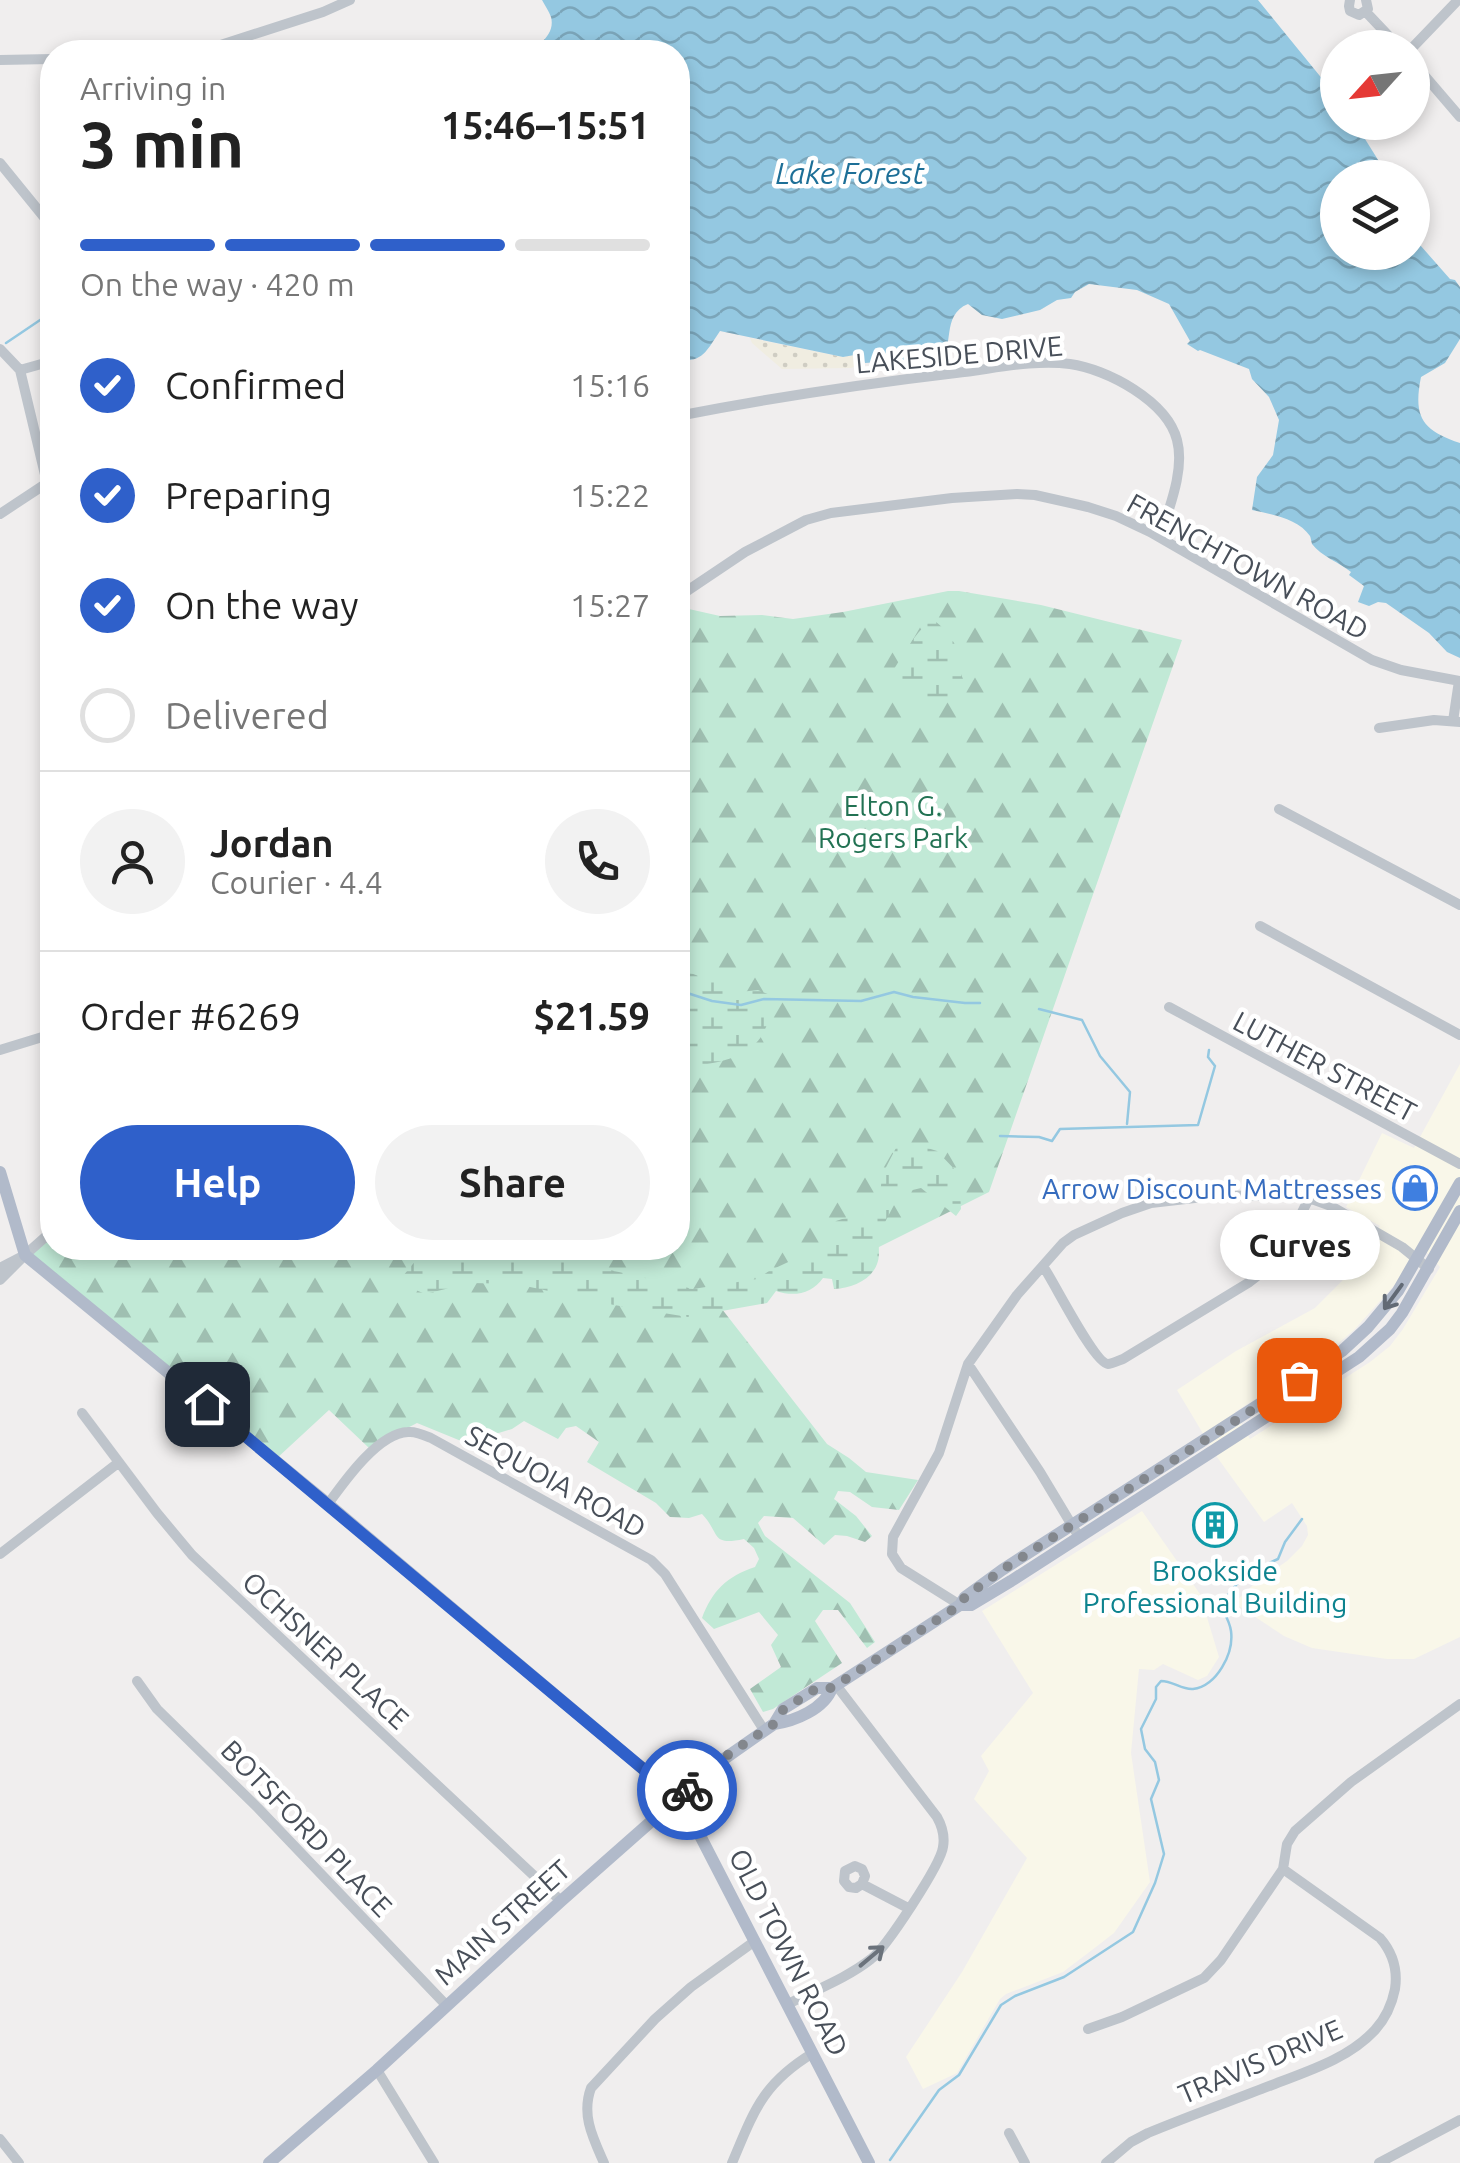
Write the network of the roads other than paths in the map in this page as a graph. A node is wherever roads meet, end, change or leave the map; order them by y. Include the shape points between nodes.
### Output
1 (350, 0) edge
2 (1350, 0) edge
3 (1458, 3) edge
4 (1366, 6) edge
5 (1385, 30) edge
6 (1430, 30) edge
7 (237, 40) edge
8 (40, 59) edge
9 (0, 60) edge
10 (1430, 82) edge
11 (1460, 117) edge
12 (0, 162) edge
13 (40, 212) edge
14 (0, 349) edge
15 (40, 364) edge
16 (20, 370) junction
17 (690, 414) edge
18 (40, 458) edge
19 (40, 488) edge
20 (0, 514) edge
21 (1160, 536) junction
22 (690, 589) edge
23 (1460, 681) edge
24 (1456, 722) edge
25 (1378, 728) dead end
26 (1279, 809) dead end
27 (1460, 905) edge
28 (1260, 926) dead end
29 (1169, 1007) dead end
30 (1460, 1035) edge
31 (40, 1038) edge
32 (0, 1050) edge
33 (1460, 1164) edge
34 (0, 1172) edge
35 (1460, 1183) edge
36 (1309, 1198) junction
37 (1460, 1211) edge
38 (40, 1242) edge
39 (25, 1255) junction
40 (1423, 1264) junction
41 (1044, 1266) junction
42 (0, 1268) edge
43 (0, 1280) edge
44 (1342, 1351) junction
45 (1354, 1362) junction
46 (968, 1364) junction
47 (82, 1413) dead end
48 (1251, 1419) junction
49 (118, 1463) junction
50 (328, 1504) junction
51 (1076, 1531) junction
52 (0, 1554) edge
53 (960, 1605) junction
54 (138, 1681) dead end
55 (834, 1686) junction
56 (1460, 1704) edge
57 (769, 1727) junction
58 (679, 1799) junction
59 (1283, 1870) junction
60 (862, 1884) dead end
61 (560, 1901) junction
62 (908, 1908) junction
63 (755, 1941) junction
64 (788, 2004) junction
65 (447, 2006) junction
66 (1088, 2029) dead end
67 (813, 2054) junction
68 (376, 2070) junction
69 (1460, 2120) edge
70 (1010, 2133) dead end
71 (0, 2139) edge
72 (20, 2163) edge
73 (269, 2163) edge
74 (434, 2163) edge
75 (604, 2163) edge
76 (732, 2163) edge
77 (869, 2163) edge
78 (1025, 2163) edge
79 (1106, 2163) edge
80 (1380, 2163) edge

1 - 7 street
2 - 4 street via 1359,16
3 - 6 street
4 - 5 street
8 - 9 street
10 - 11 street
12 - 13 street
14 - 16 street
15 - 16 street
16 - 18 street
17 - 21 street, LAKESIDE DRIVE via 1018,366 1092,368 1152,403 1177,438 1177,475
19 - 20 street
21 - 22 street, FRENCHTOWN ROAD via 1070,502 952,498 806,520
21 - 23 street, FRENCHTOWN ROAD via 1372,660
23 - 24 street
24 - 25 street
26 - 27 street
28 - 30 street
29 - 33 street, LUTHER STREET
31 - 32 street
34 - 39 main road
35 - 40 main road, MAIN STREET
36 - 40 street
36 - 41 street via 1212,1196 1151,1204 1074,1235
36 - 41 street via 1274,1261 1257,1277 1106,1364
37 - 40 main road, MAIN STREET
38 - 39 street
39 - 42 street
39 - 43 street
39 - 50 main road, OLD TOWN ROAD
40 -> 44 main road, MAIN STREET
40 - 45 main road, MAIN STREET via 1390,1329
41 - 46 street
44 - 45 main road
44 - 48 main road, MAIN STREET
45 - 48 main road, MAIN STREET
46 - 51 street
46 - 53 street via 939,1453 891,1546 901,1568
47 - 49 street, OCHSNER PLACE
48 - 51 main road, MAIN STREET
49 - 52 street
49 - 61 street, OCHSNER PLACE via 192,1555
50 - 57 street, SEQUOIA ROAD via 388,1439 409,1432 431,1438 651,1560
50 - 58 main road, OLD TOWN ROAD
51 - 53 main road, MAIN STREET
53 - 55 main road, MAIN STREET
54 - 65 street, BOTSFORD PLACE via 157,1709
55 - 57 main road, MAIN STREET via 828,1699
55 - 62 street via 942,1826 940,1858
56 - 59 street via 1295,1831
57 - 58 main road, MAIN STREET
58 - 61 main road, MAIN STREET
58 - 63 main road, OLD TOWN ROAD
59 - 66 street via 1204,1978
59 - 79 street, TRAVIS DRIVE via 1380,1938 1396,1971 1385,2016 1345,2054 1148,2134
60 - 62 street
61 - 65 main road, MAIN STREET
64 -> 62 street via 874,1957
63 - 64 main road, OLD TOWN ROAD
63 - 75 street via 655,2019 591,2088 588,2120
64 - 67 main road, OLD TOWN ROAD
65 - 68 main road, MAIN STREET
67 - 76 street via 765,2093
67 - 77 main road, OLD TOWN ROAD
68 - 73 main road, MAIN STREET
68 - 74 street
69 - 80 street
70 - 78 street
71 - 72 street

